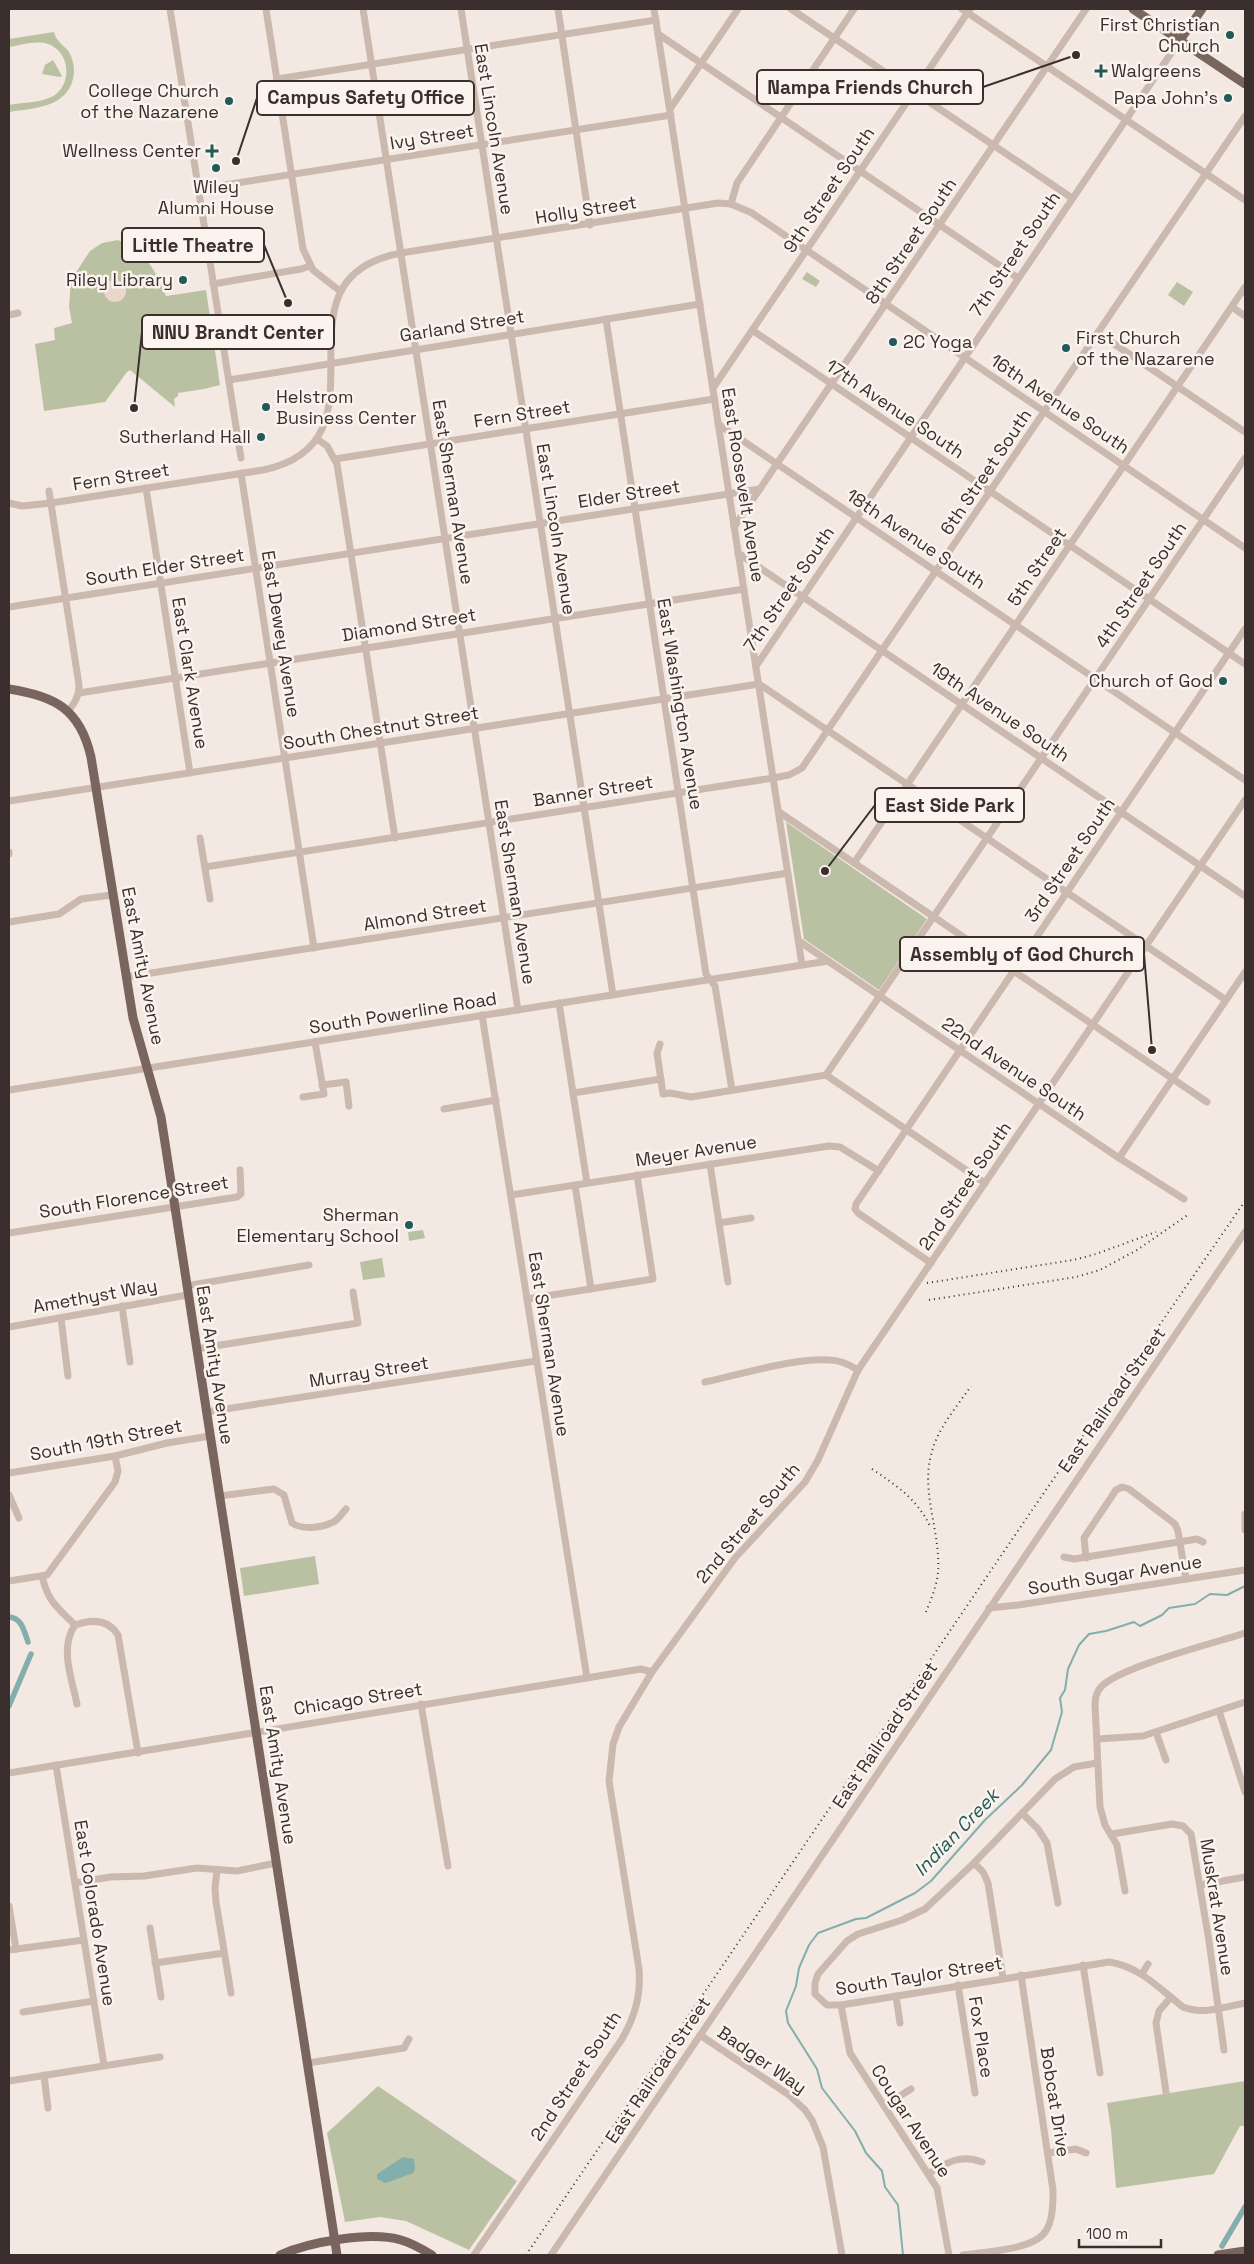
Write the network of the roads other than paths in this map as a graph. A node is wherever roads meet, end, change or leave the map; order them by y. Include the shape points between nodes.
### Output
1 (170, 9) edge
2 (266, 9) edge
3 (363, 9) edge
4 (460, 9) edge
5 (558, 9) edge
6 (654, 9) edge
7 (738, 9) edge
8 (791, 9) edge
9 (854, 9) edge
10 (1086, 9) edge
11 (1134, 9) edge
12 (1202, 9) edge
13 (967, 10) edge
14 (656, 20) junction
15 (562, 34) junction
16 (658, 34) junction
17 (834, 38) junction
18 (1180, 40) junction
19 (467, 49) junction
20 (372, 64) junction
21 (702, 64) junction
22 (1047, 66) junction
23 (277, 79) junction
24 (1245, 84) edge
25 (914, 92) junction
26 (670, 112) junction
27 (1245, 116) edge
28 (781, 117) junction
29 (1125, 119) junction
30 (576, 129) junction
31 (482, 144) junction
32 (993, 146) junction
33 (387, 159) junction
34 (860, 171) junction
35 (292, 174) junction
36 (1206, 174) junction
37 (198, 189) junction
38 (1072, 198) junction
39 (1245, 200) edge
40 (731, 204) junction
41 (686, 209) junction
42 (590, 225) junction
43 (939, 225) junction
44 (496, 239) junction
45 (806, 251) junction
46 (401, 253) junction
47 (310, 266) junction
48 (1018, 278) junction
49 (213, 284) junction
50 (1245, 287) edge
51 (340, 291) junction
52 (700, 304) junction
53 (886, 305) junction
54 (1232, 307) junction
55 (18, 313) dead end
56 (9, 315) edge
57 (1245, 316) edge
58 (606, 319) junction
59 (752, 330) junction
60 (1098, 333) junction
61 (511, 334) junction
62 (416, 349) junction
63 (965, 358) junction
64 (331, 363) junction
65 (229, 380) junction
66 (832, 384) junction
67 (1178, 386) junction
68 (713, 388) junction
69 (714, 399) junction
70 (1044, 412) junction
71 (620, 414) junction
72 (718, 424) junction
73 (526, 429) junction
74 (1245, 432) edge
75 (911, 438) junction
76 (317, 439) junction
77 (431, 444) junction
78 (241, 458) dead end
79 (1245, 458) edge
80 (335, 459) junction
81 (778, 464) junction
82 (1124, 466) junction
83 (241, 473) junction
84 (146, 488) junction
85 (760, 489) junction
86 (49, 491) dead end
87 (990, 492) junction
88 (729, 494) junction
89 (9, 503) edge
90 (51, 503) junction
91 (635, 509) junction
92 (857, 518) junction
93 (1204, 520) junction
94 (540, 524) junction
95 (734, 527) junction
96 (445, 539) junction
97 (1070, 546) junction
98 (1245, 548) edge
99 (350, 553) junction
100 (738, 553) junction
101 (256, 568) junction
102 (937, 571) junction
103 (161, 583) junction
104 (744, 589) junction
105 (803, 597) junction
106 (66, 598) junction
107 (1150, 599) junction
108 (650, 604) junction
109 (9, 607) edge
110 (555, 618) junction
111 (1016, 625) junction
112 (1245, 629) edge
113 (460, 633) junction
114 (365, 648) junction
115 (883, 651) junction
116 (1229, 653) junction
117 (270, 663) junction
118 (1245, 664) edge
119 (756, 666) junction
120 (176, 677) junction
121 (1096, 679) junction
122 (759, 684) junction
123 (9, 689) edge
124 (79, 693) junction
125 (664, 698) junction
126 (962, 705) junction
127 (68, 711) junction
128 (569, 713) junction
129 (474, 728) junction
130 (829, 730) junction
131 (1175, 732) junction
132 (380, 743) junction
133 (285, 758) junction
134 (1042, 758) junction
135 (190, 773) junction
136 (773, 778) junction
137 (1245, 780) edge
138 (908, 784) junction
139 (96, 787) junction
140 (679, 793) junction
141 (1245, 800) edge
142 (9, 801) edge
143 (584, 808) junction
144 (779, 812) junction
145 (1121, 812) junction
146 (489, 823) junction
147 (200, 838) dead end
148 (395, 838) junction
149 (988, 838) junction
150 (300, 852) junction
151 (854, 864) junction
152 (1200, 866) junction
153 (205, 867) junction
154 (788, 873) junction
155 (694, 888) junction
156 (1068, 891) junction
157 (112, 895) junction
158 (1245, 896) edge
159 (210, 899) dead end
160 (598, 903) junction
161 (934, 917) junction
162 (504, 918) junction
163 (9, 922) edge
164 (799, 941) junction
165 (1146, 946) junction
166 (314, 948) junction
167 (828, 961) junction
168 (802, 965) junction
169 (1014, 971) junction
170 (1245, 972) edge
171 (126, 977) junction
172 (710, 979) junction
173 (613, 995) junction
174 (880, 997) junction
175 (1226, 1000) junction
176 (559, 1003) junction
177 (518, 1010) junction
178 (482, 1015) junction
179 (1093, 1024) junction
180 (315, 1042) junction
181 (660, 1044) dead end
182 (960, 1050) junction
183 (148, 1068) junction
184 (826, 1076) junction
185 (661, 1079) junction
186 (1172, 1079) junction
187 (322, 1085) junction
188 (9, 1090) edge
189 (732, 1090) junction
190 (573, 1093) junction
191 (303, 1097) dead end
192 (496, 1100) junction
193 (1207, 1102) dead end
194 (1039, 1104) junction
195 (349, 1106) dead end
196 (444, 1108) dead end
197 (906, 1130) junction
198 (1119, 1158) junction
199 (710, 1164) junction
200 (240, 1170) dead end
201 (878, 1171) junction
202 (637, 1176) junction
203 (587, 1183) junction
204 (985, 1183) junction
205 (575, 1185) junction
206 (511, 1195) junction
207 (1184, 1199) dead end
208 (174, 1206) junction
209 (752, 1218) dead end
210 (719, 1223) junction
211 (1245, 1232) edge
212 (9, 1233) edge
213 (931, 1263) junction
214 (309, 1265) dead end
215 (728, 1282) dead end
216 (591, 1289) junction
217 (187, 1291) junction
218 (353, 1292) dead end
219 (527, 1299) junction
220 (122, 1306) junction
221 (61, 1318) junction
222 (9, 1327) edge
223 (196, 1349) junction
224 (536, 1360) junction
225 (130, 1362) dead end
226 (858, 1370) junction
227 (68, 1376) dead end
228 (705, 1382) dead end
229 (206, 1412) junction
230 (210, 1436) junction
231 (115, 1456) junction
232 (9, 1473) edge
233 (9, 1495) edge
234 (220, 1496) junction
235 (346, 1509) dead end
236 (1245, 1514) edge
237 (20, 1518) dead end
238 (1245, 1530) edge
239 (1180, 1541) junction
240 (1203, 1542) dead end
241 (1064, 1557) dead end
242 (1086, 1558) junction
243 (1245, 1570) edge
244 (42, 1576) junction
245 (1186, 1579) junction
246 (9, 1581) edge
247 (989, 1608) junction
248 (76, 1625) junction
249 (1245, 1633) edge
250 (652, 1672) junction
251 (587, 1678) junction
252 (1245, 1702) edge
253 (77, 1704) dead end
254 (421, 1704) junction
255 (1219, 1711) junction
256 (255, 1731) junction
257 (1156, 1732) junction
258 (1097, 1739) junction
259 (138, 1753) junction
260 (1166, 1760) dead end
261 (1097, 1763) junction
262 (56, 1766) junction
263 (9, 1773) edge
264 (1245, 1792) edge
265 (1022, 1813) junction
266 (1112, 1834) junction
267 (276, 1863) junction
268 (974, 1863) junction
269 (448, 1866) dead end
270 (217, 1870) junction
271 (1245, 1877) edge
272 (75, 1883) junction
273 (1200, 1885) junction
274 (1125, 1891) dead end
275 (1058, 1902) dead end
276 (9, 1906) edge
277 (150, 1928) dead end
278 (84, 1940) junction
279 (12, 1949) edge
280 (224, 1953) junction
281 (155, 1963) junction
282 (1148, 1964) dead end
283 (1083, 1965) junction
284 (1142, 1974) junction
285 (1021, 1975) junction
286 (1003, 1978) junction
287 (958, 1985) junction
288 (231, 1993) dead end
289 (896, 1996) junction
290 (161, 1997) dead end
291 (1171, 1997) junction
292 (94, 2002) junction
293 (1245, 2004) edge
294 (841, 2005) junction
295 (1217, 2008) junction
296 (23, 2012) dead end
297 (900, 2023) dead end
298 (700, 2036) junction
299 (409, 2039) dead end
300 (1224, 2050) dead end
301 (160, 2057) dead end
302 (308, 2063) junction
303 (104, 2065) junction
304 (1100, 2073) dead end
305 (44, 2075) junction
306 (9, 2081) edge
307 (912, 2089) dead end
308 (1166, 2092) dead end
309 (975, 2093) dead end
310 (884, 2106) junction
311 (48, 2108) dead end
312 (1048, 2153) junction
313 (1086, 2153) dead end
314 (982, 2162) dead end
315 (928, 2174) junction
316 (335, 2242) junction
317 (1245, 2251) edge
318 (280, 2255) edge
319 (337, 2255) edge
320 (432, 2255) edge
321 (474, 2255) edge
322 (551, 2255) edge
323 (842, 2255) edge
324 (949, 2255) edge
325 (963, 2255) edge
326 (1218, 2255) edge

1 - 37 street
2 - 23 street
3 - 20 street, East Sherman Avenue
4 - 19 street, East Lincoln Avenue
5 - 15 street
6 - 14 street, East Roosevelt Avenue
7 - 21 street
8 - 17 street
9 - 17 street
10 - 22 street, 8th Street South
11 - 18 main road
12 - 18 main road, 7th Street South
13 - 22 street
13 - 25 street, 9th Street South
14 - 15 street
14 - 16 street, East Roosevelt Avenue
15 - 19 street
15 - 30 street
16 - 21 street
16 - 26 street, East Roosevelt Avenue
17 - 25 street
17 - 28 street
18 - 24 main road
18 - 29 street, 7th Street South
19 - 20 street
19 - 31 street, East Lincoln Avenue
20 - 23 street
20 - 33 street, East Sherman Avenue
21 - 26 street
21 - 28 street
22 - 29 street
22 - 32 street, 8th Street South
23 - 35 street
25 - 32 street
25 - 34 street, 9th Street South
26 - 30 street, Ivy Street
26 - 41 street, East Roosevelt Avenue
27 - 36 street, 6th Street South
28 - 34 street
28 - 40 street via 737,183
29 - 36 street
29 - 38 street, 7th Street South
30 - 31 street, Ivy Street
30 - 42 street
31 - 33 street, Ivy Street
31 - 44 street, East Lincoln Avenue
32 - 38 street
32 - 43 street, 8th Street South
33 - 35 street, Ivy Street
33 - 46 street, East Sherman Avenue
34 - 43 street
34 - 45 street, 9th Street South
35 - 37 street, Ivy Street
35 - 47 street via 303,249
36 - 39 street
36 - 60 street, 6th Street South
37 - 49 street
38 - 48 street, 7th Street South
40 - 41 street, Holly Street
40 - 45 street, 16th Avenue South via 752,214
41 - 42 street, Holly Street
41 - 52 street, East Roosevelt Avenue
42 - 44 street, Holly Street
43 - 48 street
43 - 53 street, 8th Street South
44 - 46 street, Holly Street
44 - 61 street, East Lincoln Avenue
45 - 53 street, 16th Avenue South
45 - 59 street, 9th Street South
46 - 51 street, Holly Street via 372,261 357,271
46 - 62 street, East Sherman Avenue
47 - 49 street
47 - 51 street
48 - 63 street, 7th Street South
49 - 65 street
50 - 54 street, 5th Street
51 - 64 street via 332,314
52 - 58 street, Garland Street
52 - 68 street, East Roosevelt Avenue
53 - 63 street, 16th Avenue South
53 - 66 street, 8th Street South
54 - 57 street
54 - 67 street, 5th Street
55 - 56 street
58 - 61 street, Garland Street
58 - 71 street, East Washington Avenue
59 - 66 street, 17th Avenue South
59 - 68 street, 9th Street South
60 - 67 street
60 - 70 street, 6th Street South
61 - 62 street, Garland Street
61 - 73 street, East Lincoln Avenue
62 - 64 street, Garland Street
62 - 77 street, East Sherman Avenue
63 - 70 street, 16th Avenue South
63 - 75 street, 7th Street South
64 - 65 street, Garland Street
64 - 76 street via 329,410
65 - 78 street
66 - 75 street, 17th Avenue South
66 - 81 street, 8th Street South
67 - 74 street
67 - 82 street, 5th Street
68 - 69 street, East Roosevelt Avenue
69 - 71 street, Fern Street
69 - 72 street, East Roosevelt Avenue
70 - 82 street, 16th Avenue South
70 - 87 street, 6th Street South
71 - 73 street, Fern Street
71 - 91 street, East Washington Avenue
72 - 81 street, 18th Avenue South
72 - 88 street, East Roosevelt Avenue
73 - 77 street, Fern Street
73 - 94 street, East Lincoln Avenue
75 - 87 street, 17th Avenue South
75 - 92 street, 7th Street South
76 - 80 street via 327,446
76 - 83 street, Fern Street via 306,452 288,463
77 - 80 street, Fern Street
77 - 96 street, East Sherman Avenue
79 - 93 street, 4th Street South
80 - 99 street
81 - 85 street, 8th Street South
81 - 92 street, 18th Avenue South
82 - 93 street, 16th Avenue South
82 - 97 street, 5th Street
83 - 84 street, Fern Street
83 - 101 street, East Dewey Avenue
84 - 90 street, Fern Street
84 - 103 street, East Clark Avenue
85 - 88 street
85 - 95 street, 8th Street South
86 - 90 street
87 - 97 street, 17th Avenue South
87 - 102 street, 6th Street South
88 - 91 street, Elder Street
88 - 95 street, East Roosevelt Avenue
89 - 90 street, Fern Street via 22,506
90 - 106 street
91 - 94 street, Elder Street
91 - 108 street, East Washington Avenue
92 - 102 street, 18th Avenue South
92 - 105 street, 7th Street South
93 - 98 street, 16th Avenue South
93 - 107 street, 4th Street South
94 - 96 street, Elder Street
94 - 110 street, East Lincoln Avenue
95 - 100 street, East Roosevelt Avenue
96 - 99 street, South Elder Street
96 - 113 street, East Sherman Avenue
97 - 107 street, 17th Avenue South
97 - 111 street, 5th Street
99 - 101 street, South Elder Street
99 - 114 street
100 - 104 street, East Roosevelt Avenue
100 - 105 street, 19th Avenue South
101 - 103 street, South Elder Street
101 - 117 street, East Dewey Avenue
102 - 111 street, 18th Avenue South
102 - 115 street, 6th Street South
103 - 106 street, South Elder Street
103 - 120 street, East Clark Avenue
104 - 108 street, Diamond Street
104 - 119 street, East Roosevelt Avenue
105 - 115 street, 19th Avenue South
105 - 119 street, 7th Street South
106 - 109 street, South Elder Street
106 - 124 street
107 - 116 street, 17th Avenue South
107 - 121 street, 4th Street South
108 - 110 street, Diamond Street
108 - 125 street, East Washington Avenue
110 - 113 street, Diamond Street
110 - 128 street, East Lincoln Avenue
111 - 121 street, 18th Avenue South
111 - 126 street, 5th Street
112 - 116 street, 3rd Street South
113 - 114 street, Diamond Street
113 - 129 street, East Sherman Avenue
114 - 117 street, Diamond Street
114 - 132 street
115 - 126 street, 19th Avenue South
115 - 130 street, 6th Street South
116 - 118 street, 17th Avenue South
116 - 131 street, 3rd Street South
117 - 120 street, Diamond Street
117 - 133 street, East Dewey Avenue
119 - 122 street, East Roosevelt Avenue
120 - 124 street, Diamond Street
120 - 135 street, East Clark Avenue
121 - 131 street, 18th Avenue South
121 - 134 street, 4th Street South
122 - 125 street, South Chestnut Street
122 - 130 street
122 - 136 street, East Roosevelt Avenue
123 - 127 main road via 45,697
124 - 127 street
125 - 128 street, South Chestnut Street
125 - 140 street, East Washington Avenue
126 - 134 street, 19th Avenue South
126 - 138 street, 5th Street
127 - 139 main road, East Amity Avenue via 88,740
128 - 129 street, South Chestnut Street
128 - 143 street, East Lincoln Avenue
129 - 132 street, South Chestnut Street
129 - 146 street, East Sherman Avenue
130 - 136 street, 6th Street South via 802,768
130 - 138 street
131 - 137 street, 18th Avenue South
131 - 145 street, 3rd Street South
132 - 133 street, South Chestnut Street
132 - 148 street
133 - 135 street, South Chestnut Street
133 - 150 street, East Dewey Avenue
134 - 145 street, 19th Avenue South
134 - 149 street, 4th Street South
135 - 139 street, South Chestnut Street
136 - 140 street, Banner Street
136 - 144 street, East Roosevelt Avenue
138 - 149 street
138 - 151 street, 5th Street
139 - 142 street, South Chestnut Street
139 - 157 main road, East Amity Avenue
140 - 143 street, Banner Street
140 - 155 street, East Washington Avenue
141 - 152 street, 2nd Street South
143 - 146 street, Banner Street
143 - 160 street, East Lincoln Avenue
144 - 151 street
144 - 154 street, East Roosevelt Avenue
145 - 152 street, 19th Avenue South
145 - 156 street, 3rd Street South
146 - 148 street, Banner Street
146 - 162 street, East Sherman Avenue
147 - 153 street
148 - 150 street, Banner Street
149 - 156 street
149 - 161 street, 4th Street South
150 - 153 street, Banner Street
150 - 166 street, East Dewey Avenue
151 - 161 street
152 - 158 street, 19th Avenue South
152 - 165 street, 2nd Street South
153 - 159 street
154 - 155 street, Almond Street
154 - 164 street, East Roosevelt Avenue
155 - 160 street, Almond Street
155 - 172 street, East Washington Avenue via 706,974
156 - 165 street
156 - 169 street, 3rd Street South
157 - 163 street via 81,900 59,914
157 - 171 main road, East Amity Avenue
160 - 162 street, Almond Street
160 - 173 street, East Lincoln Avenue
161 - 169 street
161 - 174 street, 4th Street South
162 - 166 street, Almond Street
162 - 177 street, East Sherman Avenue
164 - 167 street, 22nd Avenue South
164 - 168 street, East Roosevelt Avenue
165 - 175 street
165 - 179 street, 2nd Street South
166 - 171 street, Almond Street
167 - 168 street
167 - 174 street, 22nd Avenue South
168 - 172 street, South Powerline Road
169 - 179 street
169 - 182 street, 3rd Street South
170 - 175 street
171 - 183 main road, East Amity Avenue via 137,1035
172 - 173 street, South Powerline Road
172 - 189 street, East Washington Avenue via 715,986
173 - 176 street, South Powerline Road
174 - 182 street, 22nd Avenue South
174 - 184 street, 4th Street South
175 - 186 street
176 - 177 street, South Powerline Road
176 - 190 street
177 - 178 street, South Powerline Road
178 - 180 street, South Powerline Road
178 - 192 street, East Sherman Avenue
179 - 186 street
179 - 194 street, 2nd Street South
180 - 183 street, South Powerline Road
180 - 187 street
181 - 185 street via 657,1053
182 - 194 street, 22nd Avenue South
182 - 197 street, 3rd Street South
183 - 188 street, South Powerline Road
183 - 208 main road, East Amity Avenue via 161,1117
184 - 189 street
184 - 197 street
185 - 189 street via 663,1094 691,1097
185 - 190 street
186 - 193 street
186 - 198 street
187 - 191 street via 324,1094
187 - 195 street via 346,1082
190 - 203 street
192 - 196 street
192 - 206 street, East Sherman Avenue
194 - 198 street, 22nd Avenue South
194 - 204 street, 2nd Street South
197 - 201 street, 3rd Street South
197 - 204 street
198 - 207 street, 22nd Avenue South
199 - 201 street, Meyer Avenue via 834,1145 851,1152
199 - 202 street, Meyer Avenue
199 - 210 street
200 - 208 street, South Florence Street via 242,1188 237,1197
201 - 213 street, 3rd Street South via 855,1209
202 - 203 street, Meyer Avenue
202 - 216 street via 653,1279
203 - 205 street, Meyer Avenue
204 - 213 street, 2nd Street South
205 - 206 street, Meyer Avenue
205 - 216 street
206 - 219 street, East Sherman Avenue
208 - 212 street, South Florence Street
208 - 217 main road, East Amity Avenue
209 - 210 street
210 - 215 street
211 - 247 street, East Railroad Street
213 - 226 street, 2nd Street South
214 - 217 street, Amethyst Way
216 - 219 street
217 - 220 street, Amethyst Way
217 - 223 main road, East Amity Avenue
218 - 223 street via 358,1323
219 - 224 street, East Sherman Avenue
220 - 221 street, Amethyst Way
220 - 225 street
221 - 222 street, Amethyst Way
221 - 227 street
223 - 229 main road, East Amity Avenue
224 - 229 street, Murray Street
224 - 251 street, East Sherman Avenue
226 - 228 street via 831,1360 816,1360
226 - 250 street, 2nd Street South via 805,1482 735,1558
229 - 230 main road, East Amity Avenue
230 - 231 street, South 19th Street via 167,1442
230 - 234 main road, East Amity Avenue
231 - 232 street, South 19th Street
231 - 244 street via 118,1471 115,1482 46,1575
233 - 237 street
234 - 235 street via 274,1488 284,1495 292,1524 299,1528 331,1523
234 - 256 main road, East Amity Avenue
236 - 238 street
239 - 240 street via 1197,1539
239 - 242 street
239 - 242 street via 1175,1524 1122,1487 1116,1490 1084,1538
239 - 245 street
241 - 242 street
243 - 245 street, South Sugar Avenue
244 - 246 street
244 - 248 street via 45,1592 54,1605
245 - 247 street, South Sugar Avenue
247 - 298 street, East Railroad Street
248 - 253 street via 67,1643
248 - 259 street via 96,1620 114,1629 118,1635
249 - 258 street via 1129,1671 1107,1682 1095,1698
250 - 251 street, Chicago Street via 641,1669
250 - 321 street, 2nd Street South via 619,1727 610,1761 611,1801 639,1969 636,2008 622,2039
251 - 254 street, Chicago Street
252 - 255 street
254 - 256 street, Chicago Street
254 - 269 street
255 - 257 street
255 - 264 street
256 - 259 street, Chicago Street
256 - 267 main road, East Amity Avenue
257 - 258 street via 1137,1737
257 - 260 street
258 - 261 street
259 - 262 street, Chicago Street
261 - 265 street, South Taylor Street via 1082,1764 1061,1774
261 - 266 street via 1100,1806
262 - 263 street, Chicago Street
262 - 272 street, East Colorado Avenue
265 - 268 street, South Taylor Street
265 - 275 street via 1047,1843
266 - 273 street, Muskrat Avenue via 1172,1824 1183,1826 1193,1840
266 - 274 street
267 - 270 street
267 - 302 main road, East Amity Avenue
268 - 286 street via 988,1884
268 - 294 street, South Taylor Street via 925,1909 847,1941 824,1966 815,1983 815,1994 822,2003
270 - 272 street via 196,1868
270 - 280 street via 216,1902
271 - 273 street
272 - 278 street, East Colorado Avenue
273 - 295 street, Muskrat Avenue
276 - 279 street
277 - 281 street
278 - 279 street
278 - 292 street, East Colorado Avenue
280 - 281 street
280 - 288 street
281 - 290 street
282 - 284 street
283 - 284 street, South Taylor Street via 1119,1963
283 - 285 street, South Taylor Street
283 - 304 street
284 - 291 street, South Taylor Street
285 - 286 street, South Taylor Street
285 - 312 street, Bobcat Drive
286 - 287 street, South Taylor Street
287 - 289 street, South Taylor Street
287 - 309 street, Fox Place
289 - 294 street, South Taylor Street
289 - 297 street
291 - 295 street, South Taylor Street via 1191,2010
291 - 308 street via 1159,2011 1156,2023
292 - 296 street
292 - 303 street, East Colorado Avenue
293 - 295 street, South Taylor Street
294 - 310 street, Cougar Avenue via 850,2053
295 - 300 street, Muskrat Avenue
298 - 322 street, East Railroad Street
298 - 323 street, Badger Way via 789,2094 809,2115 823,2147
299 - 302 street via 404,2048
301 - 303 street
302 - 316 main road, East Amity Avenue
303 - 305 street
305 - 306 street
305 - 311 street
307 - 310 street
310 - 315 street, Cougar Avenue
312 - 313 street via 1076,2149
312 - 325 street, Bobcat Drive via 1053,2197 1046,2232 1031,2244
314 - 315 street via 970,2158 950,2161
315 - 324 street, Cougar Avenue via 939,2194
316 - 318 main road via 303,2246
316 - 319 main road, East Amity Avenue
316 - 320 main road via 370,2236 387,2237 414,2245
317 - 326 main road

